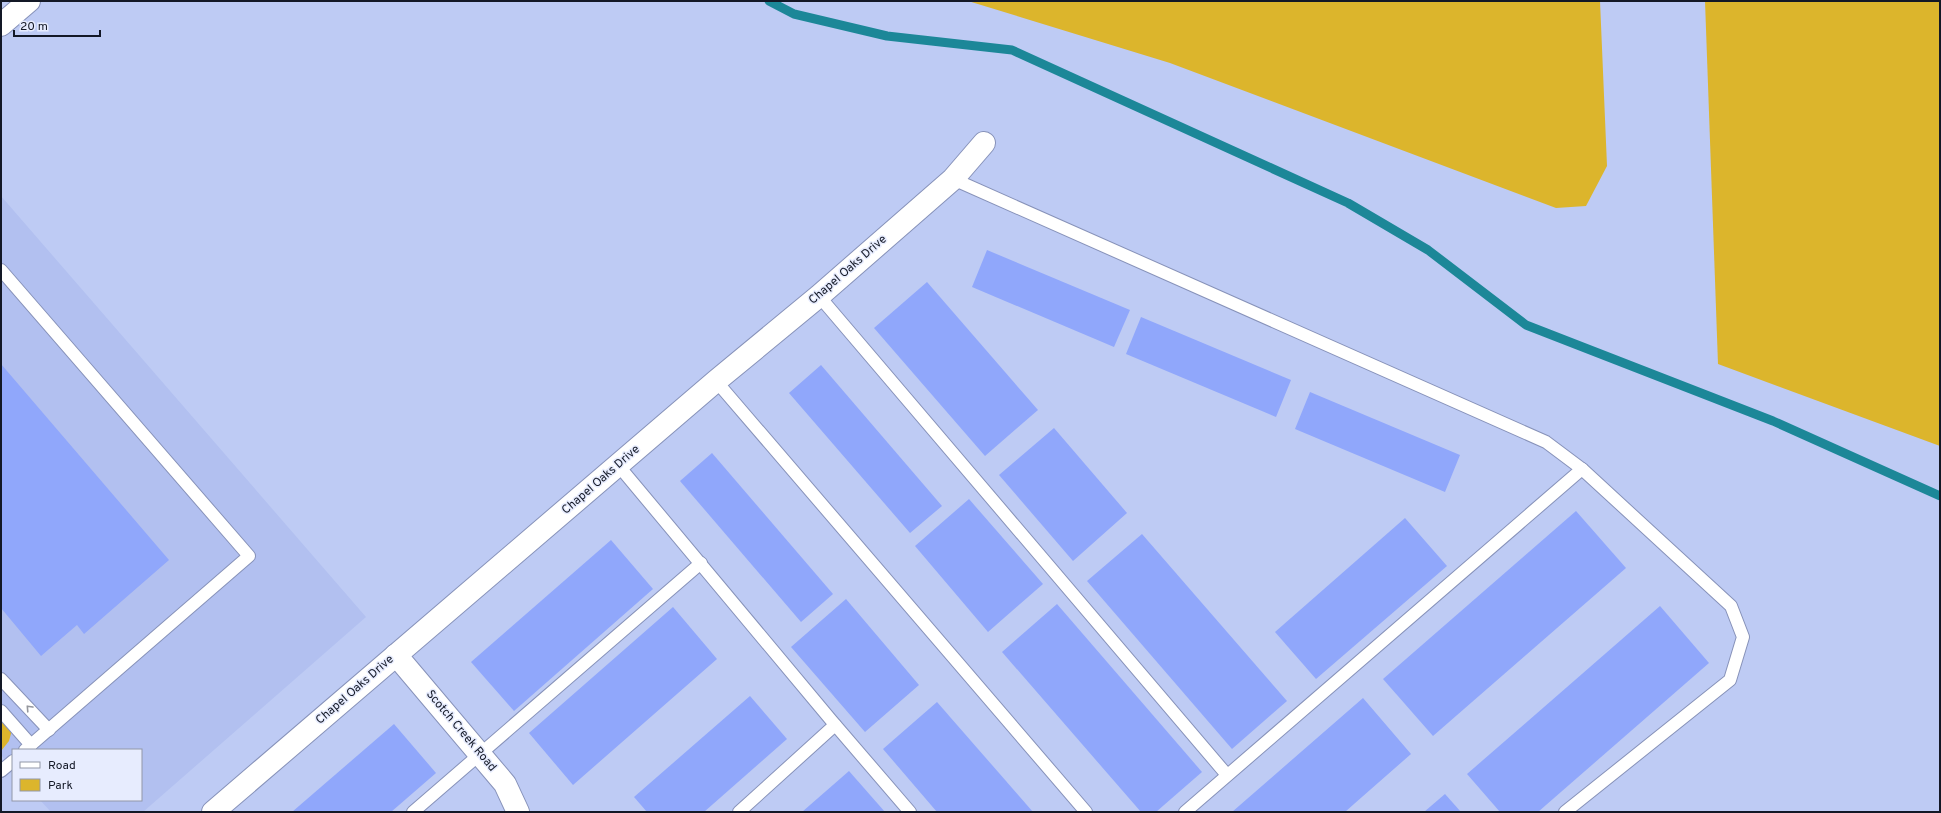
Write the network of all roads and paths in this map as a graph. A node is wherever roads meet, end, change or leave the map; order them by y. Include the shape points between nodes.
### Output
1 (29, 1) edge
2 (1, 25) edge
3 (984, 143) dead end
4 (953, 180) junction
5 (1, 270) edge
6 (819, 296) junction
7 (716, 381) junction
8 (618, 465) junction
9 (1582, 469) junction
10 (701, 564) junction
11 (396, 655) junction
12 (1, 679) edge
13 (1, 711) edge
14 (835, 725) junction
15 (49, 730) junction
16 (28, 747) edge
17 (480, 753) junction
18 (12, 762) edge
19 (1, 771) edge
20 (1227, 775) junction
21 (213, 812) edge
22 (413, 812) edge
23 (518, 812) edge
24 (739, 812) edge
25 (910, 812) edge
26 (1086, 812) edge
27 (1185, 812) edge
28 (1565, 812) edge

1 - 2 street
3 - 4 street, Chapel Oaks Drive
4 - 6 street, Chapel Oaks Drive
4 - 9 lane via 1546,442
5 - 15 lane via 249,556
6 - 7 street, Chapel Oaks Drive
6 - 20 lane
7 - 8 street, Chapel Oaks Drive
7 - 26 lane
8 - 10 lane
8 - 11 street, Chapel Oaks Drive
9 - 20 lane
9 - 28 lane via 1731,606 1743,637 1730,680
10 - 14 lane
10 - 17 lane
11 - 17 street, Scotch Creek Road
11 - 21 street, Chapel Oaks Drive
15 -> 12 lane
13 - 16 lane
14 - 24 lane
14 - 25 lane
15 - 16 lane
17 - 22 lane
17 - 23 street, Scotch Creek Road via 505,784
18 - 19 lane
20 - 27 lane

